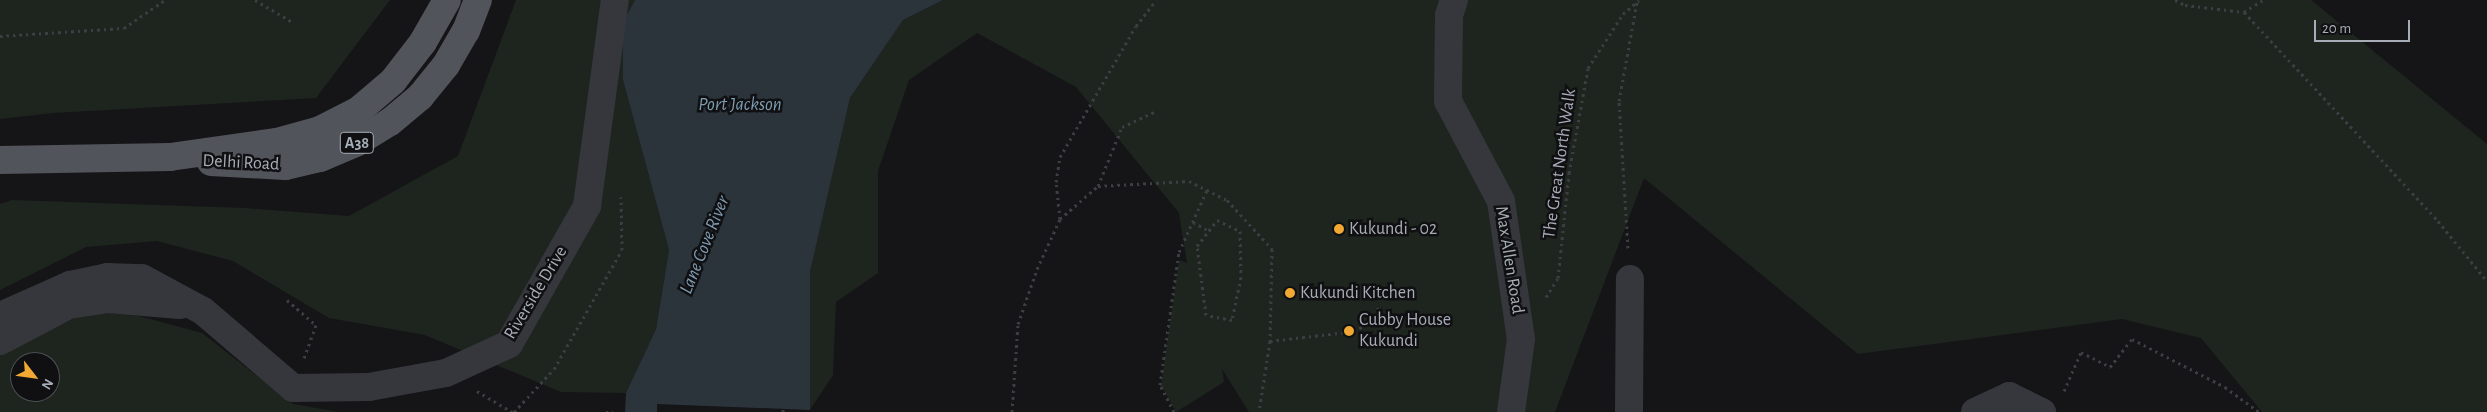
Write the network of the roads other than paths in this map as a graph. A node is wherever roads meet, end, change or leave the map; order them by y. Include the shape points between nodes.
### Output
1 (446, 0) edge
2 (478, 0) edge
3 (615, 0) edge
4 (1454, 0) edge
5 (170, 157) junction
6 (0, 160) edge
7 (1630, 279) road end
8 (203, 311) junction
9 (0, 316) edge
10 (0, 341) edge
11 (2052, 405) edge
12 (1511, 412) edge
13 (1629, 412) edge
14 (1975, 412) edge

1 - 5 main road, Delhi Road / A38 via 423,42 393,81 359,110 320,130 277,142
2 - 5 main road, Delhi Road / A38 via 466,32 446,65 420,97 390,122 356,143 320,158 285,166 234,165
3 - 8 street, Riverside Drive via 586,206 509,344 446,373 369,387 293,388
4 - 12 street, Max Allen Road via 1449,15 1448,101 1501,201 1521,339
5 - 6 main road, Delhi Road / A38
7 - 13 street
8 - 9 street, Riverside Drive via 142,278 127,276 70,285
8 - 10 street, Riverside Drive via 166,302 107,299 69,305
11 - 14 street via 2009,396

